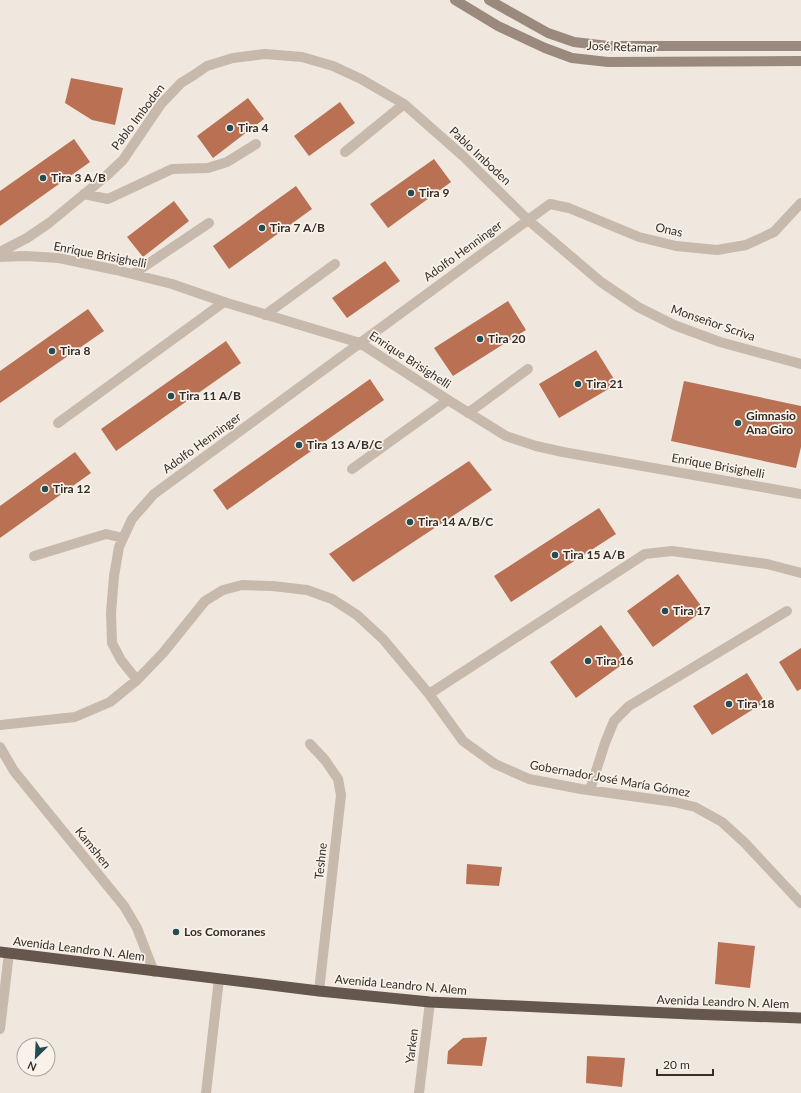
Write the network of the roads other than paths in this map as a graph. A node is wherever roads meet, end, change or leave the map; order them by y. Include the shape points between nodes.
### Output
1 (455, 0) edge
2 (489, 0) edge
3 (801, 46) edge
4 (801, 62) edge
5 (404, 104) junction
6 (256, 144) dead end
7 (345, 152) dead end
8 (84, 194) junction
9 (801, 203) edge
10 (528, 220) junction
11 (209, 223) dead end
12 (0, 252) edge
13 (0, 257) edge
14 (335, 264) dead end
15 (133, 274) junction
16 (224, 302) junction
17 (265, 315) junction
18 (360, 343) junction
19 (801, 364) edge
20 (528, 369) dead end
21 (448, 400) junction
22 (468, 413) junction
23 (58, 423) dead end
24 (352, 469) dead end
25 (801, 494) edge
26 (123, 538) junction
27 (34, 556) dead end
28 (801, 573) edge
29 (787, 611) dead end
30 (138, 680) junction
31 (429, 694) junction
32 (0, 725) edge
33 (310, 744) dead end
34 (0, 747) edge
35 (590, 790) junction
36 (801, 903) edge
37 (4, 953) edge
38 (154, 972) junction
39 (219, 979) junction
40 (319, 991) junction
41 (430, 1002) junction
42 (801, 1018) edge
43 (0, 1029) edge
44 (206, 1093) edge
45 (419, 1093) edge

1 - 4 main road, José Retamar via 498,26 572,58 608,62
2 - 3 main road, José Retamar via 548,33 574,42 608,46
5 - 7 street
5 - 8 street, Pablo Imboden via 361,78 302,57 265,54 234,58 207,66 181,83 161,104 122,160
5 - 10 street, Pablo Imboden via 463,156
6 - 8 street via 227,162 208,168 172,169 108,199
8 - 12 street, Pablo Imboden via 49,223
9 - 10 street, Onas via 774,232 746,245 717,250 676,246 639,237 569,208 550,204
10 - 18 street, Adolfo Henninger
10 - 19 street, Monseñor Scriva via 601,282 638,307 674,326 720,342
11 - 15 street
13 - 15 street, Enrique Brisighelli via 59,258
14 - 17 street
15 - 16 street, Enrique Brisighelli
16 - 17 street, Enrique Brisighelli
16 - 23 street
17 - 18 street, Enrique Brisighelli
18 - 21 street, Enrique Brisighelli
18 - 26 street, Adolfo Henninger via 154,494 132,519
20 - 22 street
21 - 22 street, Enrique Brisighelli
21 - 24 street
22 - 25 street, Enrique Brisighelli via 506,436 536,446
26 - 27 street via 106,534
26 - 30 street, Adolfo Henninger via 114,576 112,643 121,660
28 - 31 street via 767,564 672,551 645,554
29 - 35 street via 628,706 614,720
30 - 31 street, Gobernador José María Gómez via 205,601 223,590 242,586 272,586 307,590 332,599 357,615 383,639
30 - 32 street, Gobernador José María Gómez via 110,702 75,717
31 - 35 street, Gobernador José María Gómez via 464,741 495,764 529,779
33 - 40 street, Teshne via 338,779 341,795
34 - 38 street, Kamshen via 14,771 124,906 137,928
35 - 36 street, Gobernador José María Gómez via 695,807 722,822
37 - 38 highway, Avenida Leandro N. Alem
37 - 43 street
38 - 39 highway, Avenida Leandro N. Alem
39 - 40 highway, Avenida Leandro N. Alem
39 - 44 street
40 - 41 highway, Avenida Leandro N. Alem
41 - 42 highway, Avenida Leandro N. Alem
41 - 45 street, Yarken

